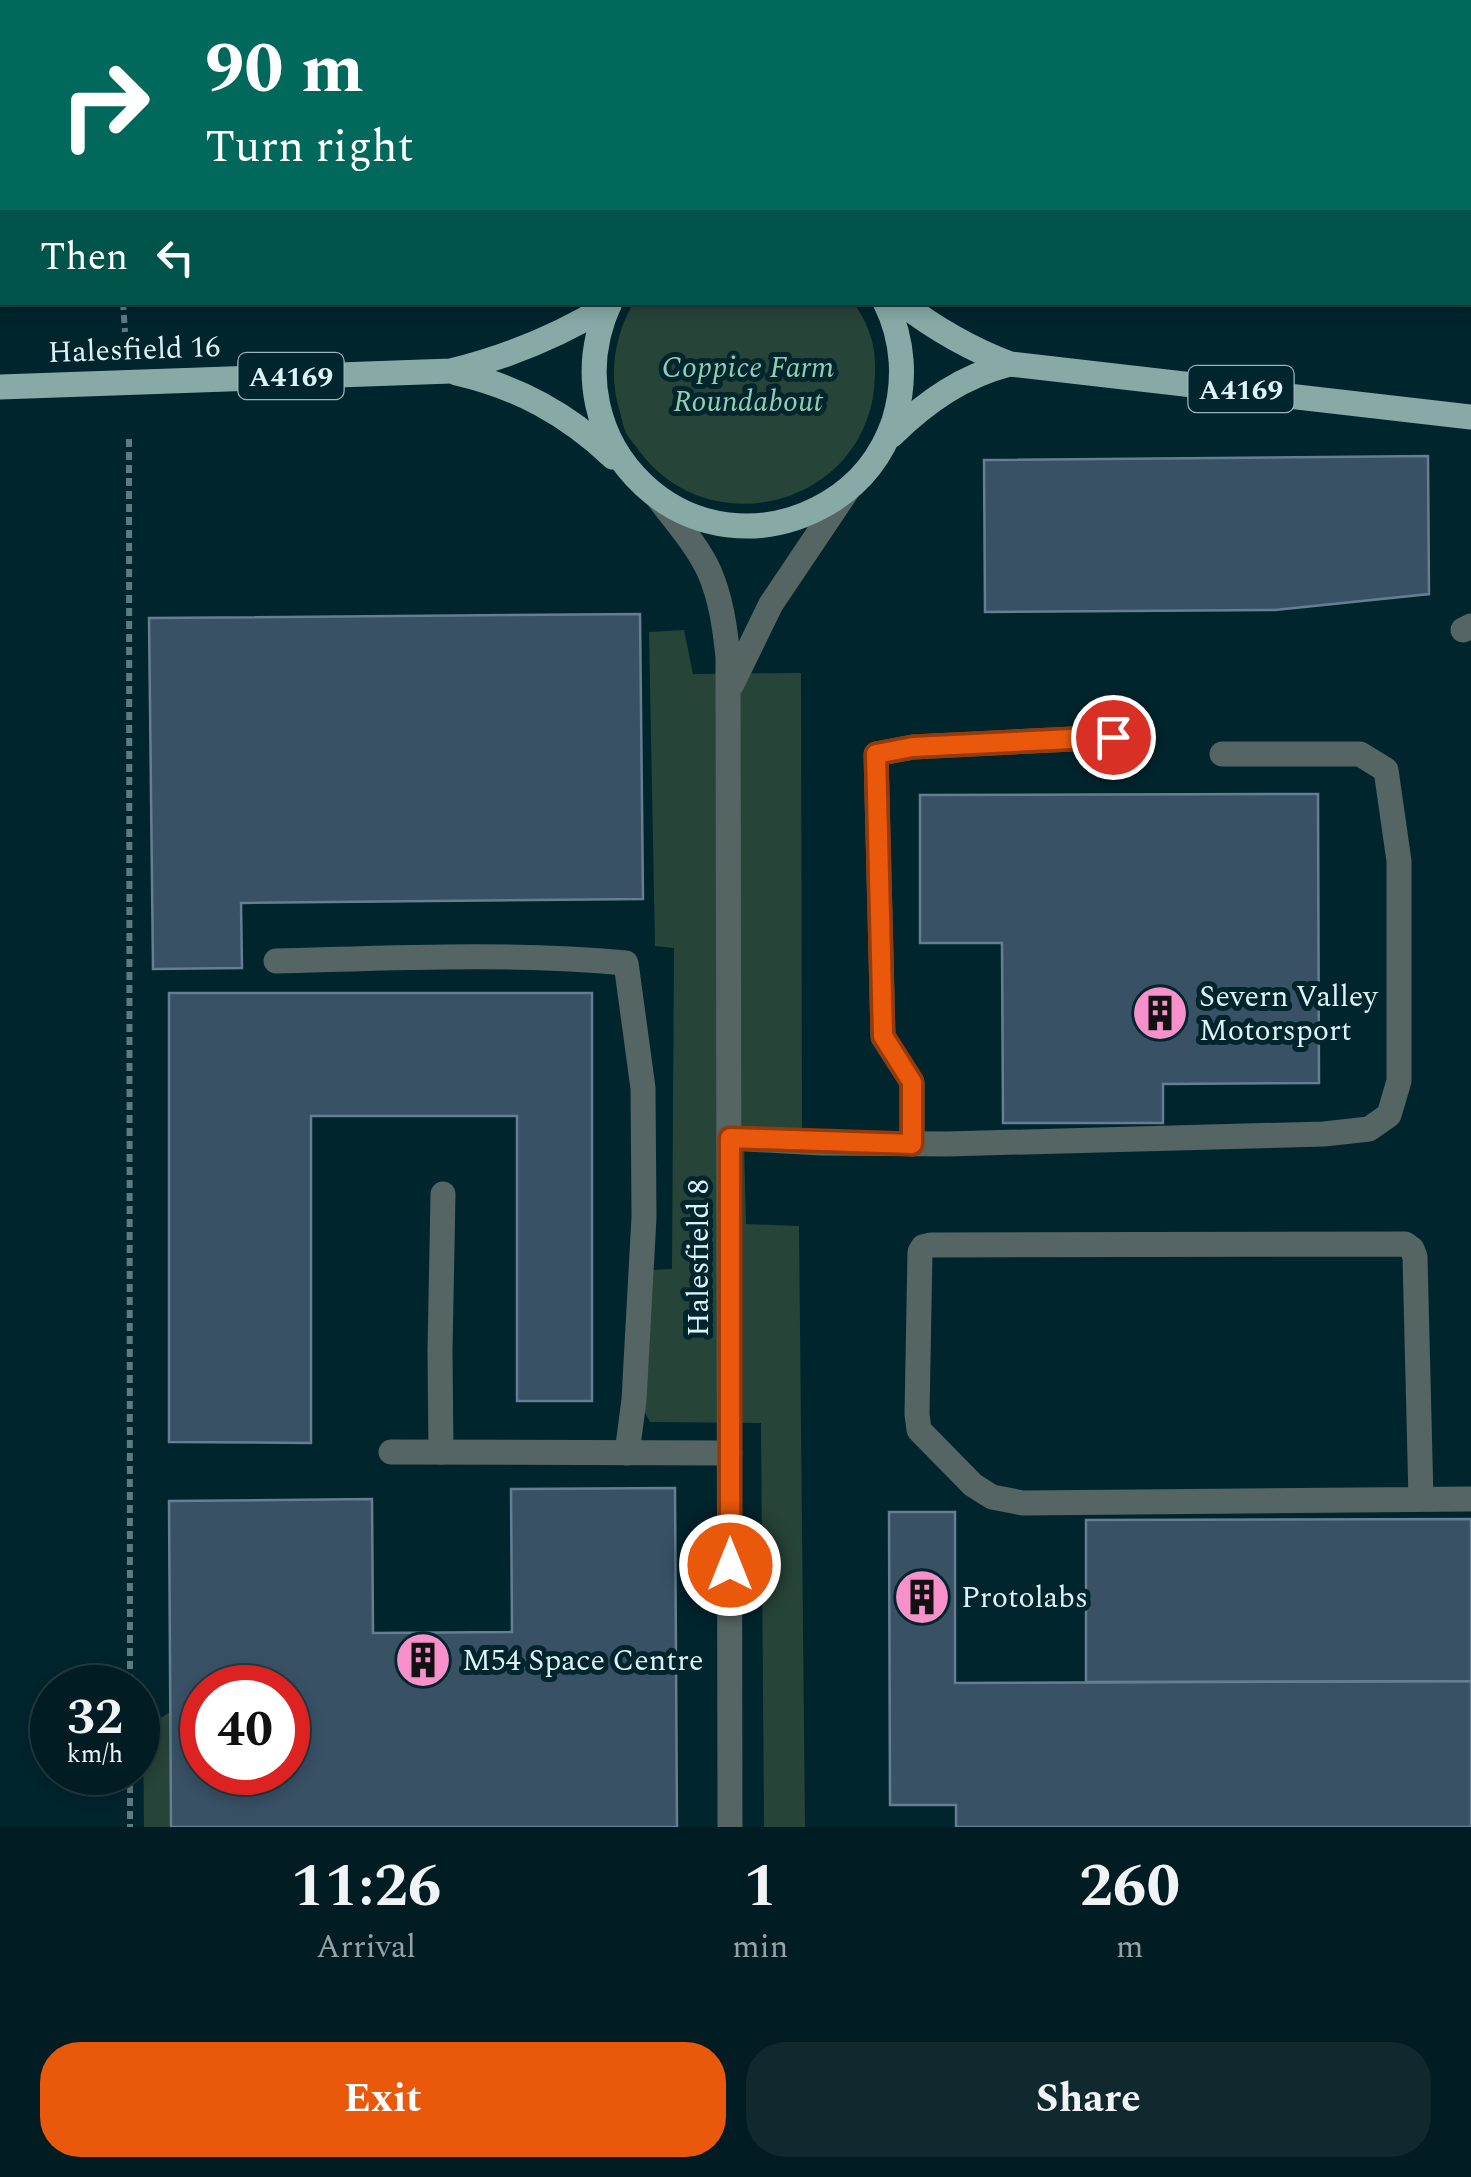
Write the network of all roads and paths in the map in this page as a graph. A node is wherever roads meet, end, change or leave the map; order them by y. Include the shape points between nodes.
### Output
1 (123, 305) edge
2 (608, 305) edge
3 (610, 305) edge
4 (886, 305) edge
5 (904, 305) edge
6 (125, 332) dead end
7 (1010, 364) junction
8 (451, 371) junction
9 (0, 387) edge
10 (1471, 417) edge
11 (888, 438) junction
12 (129, 439) dead end
13 (631, 474) junction
14 (847, 491) junction
15 (659, 498) junction
16 (730, 689) junction
17 (1113, 737) dead end
18 (1222, 754) dead end
19 (276, 961) dead end
20 (730, 1138) junction
21 (912, 1144) junction
22 (443, 1194) dead end
23 (391, 1452) dead end
24 (441, 1452) junction
25 (627, 1452) junction
26 (730, 1453) junction
27 (1471, 1499) edge
28 (1421, 1500) junction
29 (130, 1665) edge
30 (130, 1795) edge
31 (130, 1827) edge
32 (730, 1827) edge

1 - 6 path
2 - 8 main road, Halesfield 16 via 532,346
3 - 13 main road via 595,348 594,393 607,436
4 - 11 main road via 902,359 900,400
5 - 7 main road via 978,352
7 - 10 main road, A4169
7 - 11 main road via 942,392
8 - 9 main road, Halesfield 16 / A4169
8 - 13 main road, Halesfield 16 via 540,402
11 - 14 main road
12 - 29 path
13 - 15 main road
14 - 15 main road via 804,517 754,527 704,521
14 - 16 street, Halesfield 8 via 771,604
15 - 16 street, Halesfield 8 via 709,572 725,630
16 - 20 street, Halesfield 8
17 - 21 street via 876,754 883,1036 912,1082
18 - 21 street via 1360,754 1386,770 1398,861 1398,1081 1389,1115 1369,1129 1324,1134
19 - 25 street via 474,956 626,962 642,1088 644,1217
20 - 21 street
20 - 26 street, Halesfield 8
22 - 24 street
23 - 24 street
24 - 25 street
25 - 26 street
26 - 32 street, Halesfield 8
27 - 28 street
28 - 28 street via 1023,1503 992,1497 919,1430 920,1252 931,1245 1405,1244 1415,1256
30 - 31 path

